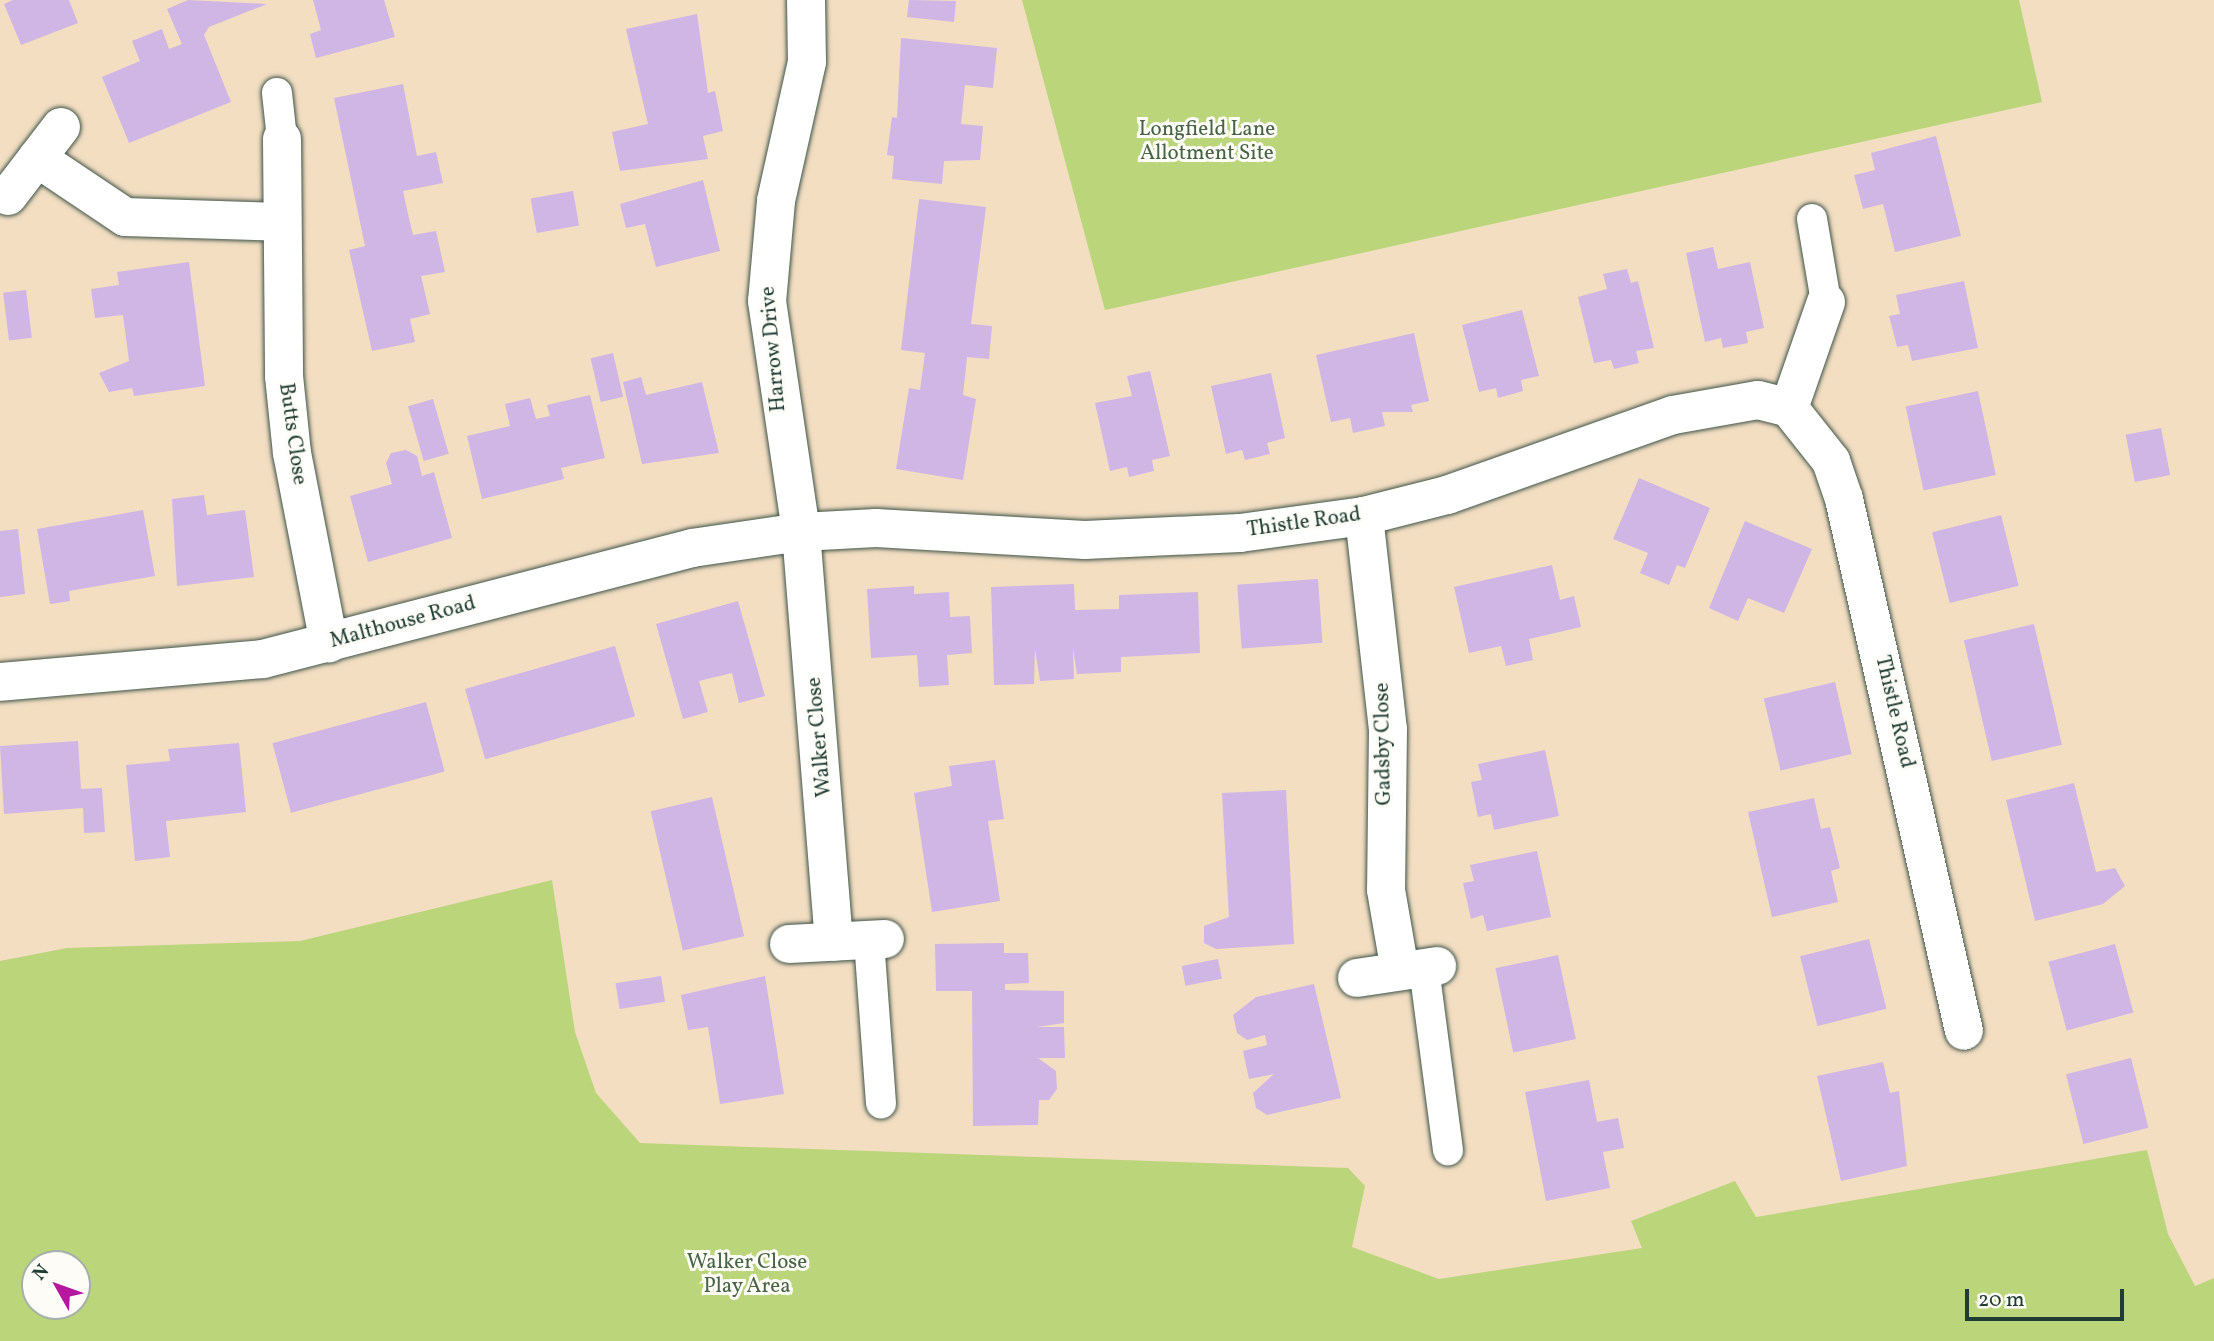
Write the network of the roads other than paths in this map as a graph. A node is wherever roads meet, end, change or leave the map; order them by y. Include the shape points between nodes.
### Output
1 (806, 0) edge
2 (278, 93) dead end
3 (61, 127) dead end
4 (282, 139) joint
5 (37, 158) junction
6 (8, 196) dead end
7 (1812, 219) dead end
8 (280, 222) junction
9 (1826, 302) joint
10 (1789, 408) junction
11 (1364, 516) junction
12 (801, 533) junction
13 (329, 643) junction
14 (0, 682) edge
15 (862, 940) junction
16 (789, 944) dead end
17 (1420, 968) junction
18 (1357, 978) dead end
19 (1964, 1031) dead end
20 (881, 1104) dead end
21 (1448, 1150) dead end

1 - 12 street, Harrow Drive via 807,62 776,201 767,301
2 - 4 lane
3 - 5 street
4 - 8 street, Butts Close
5 - 6 street
5 - 8 street via 125,217
7 - 9 lane
8 - 13 street, Butts Close via 292,453
9 - 10 street
10 - 11 street, Thistle Road via 1758,400 1673,415 1447,495
10 - 19 street, Thistle Road via 1830,461 1844,499
11 - 12 street, Thistle Road via 1240,533 1085,540 876,528
11 - 17 street, Gadsby Close via 1388,729 1386,890
12 - 13 street, Malthouse Road via 692,548
12 - 15 street, Walker Close
13 - 14 street, Malthouse Road via 211,667
15 - 16 street
15 - 20 lane
17 - 18 street
17 - 21 lane, Gadsby Close

